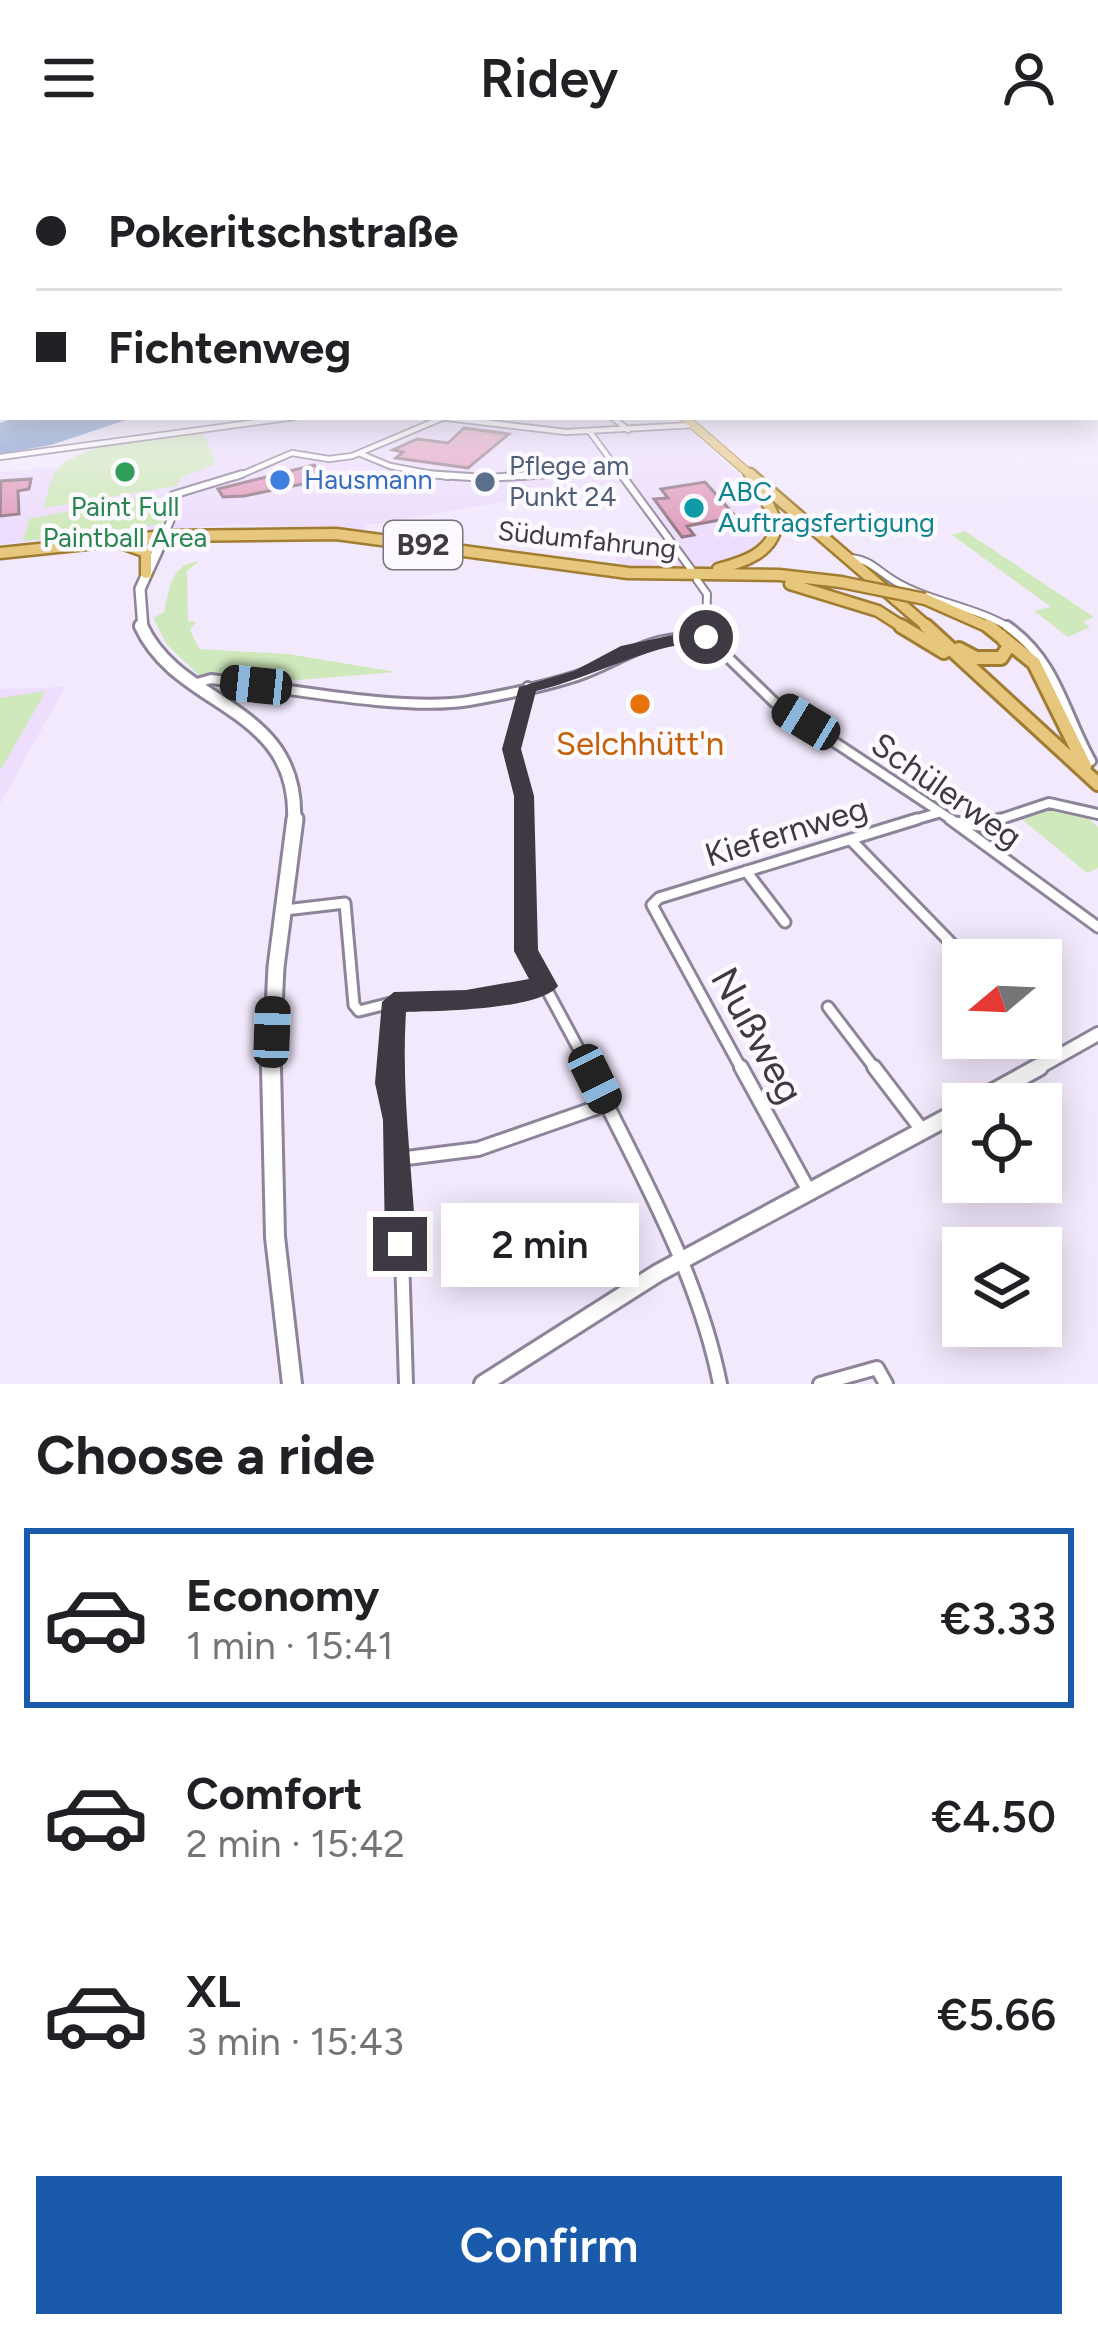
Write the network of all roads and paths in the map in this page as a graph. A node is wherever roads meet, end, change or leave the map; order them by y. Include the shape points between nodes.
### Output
1 (272, 420) edge
2 (434, 420) edge
3 (458, 420) edge
4 (616, 420) edge
5 (687, 420) edge
6 (693, 425) junction
7 (629, 431) junction
8 (590, 433) junction
9 (359, 453) junction
10 (0, 458) edge
11 (614, 463) junction
12 (746, 471) junction
13 (164, 536) junction
14 (101, 540) junction
15 (0, 553) edge
16 (850, 558) junction
17 (691, 569) dead end
18 (146, 573) junction
19 (650, 573) junction
20 (720, 575) junction
21 (698, 580) dead end
22 (998, 632) junction
23 (936, 634) junction
24 (708, 637) junction
25 (196, 682) junction
26 (987, 682) junction
27 (528, 687) junction
28 (1084, 765) junction
29 (1096, 782) edge
30 (938, 813) junction
31 (1098, 814) edge
32 (954, 822) junction
33 (981, 826) junction
34 (976, 838) junction
35 (851, 840) junction
36 (746, 871) junction
37 (652, 905) joint
38 (283, 910) junction
39 (785, 922) dead end
40 (1098, 927) edge
41 (947, 939) edge
42 (545, 986) junction
43 (394, 1002) junction
44 (828, 1006) dead end
45 (1098, 1034) edge
46 (1062, 1053) edge
47 (1051, 1059) edge
48 (1009, 1083) edge
49 (607, 1104) junction
50 (942, 1121) edge
51 (923, 1131) junction
52 (399, 1160) junction
53 (811, 1194) junction
54 (681, 1259) junction
55 (292, 1384) edge
56 (406, 1384) edge
57 (483, 1384) edge
58 (720, 1384) edge
59 (820, 1384) edge
60 (886, 1384) edge

1 - 10 street
2 - 9 street
3 - 8 street
4 - 7 street
5 - 6 main road
6 - 7 street
6 - 12 main road
7 - 8 street
8 - 11 street
9 - 11 street via 464,476 536,476
9 - 13 street via 257,461 228,479 181,489
11 - 17 street
12 - 16 main road
12 - 19 main road, B92 via 776,510 778,530 766,548 726,567
13 - 14 main road, B92
13 - 18 main road
13 - 19 main road, Südumfahrung / B92 via 336,534
14 - 15 main road, B92
14 - 18 main road via 143,549
16 - 23 main road
16 - 28 street via 866,557 898,584 976,608 1028,642 1060,687 1091,760
18 - 25 main road via 137,604 143,628
19 - 20 main road, Südumfahrung / B92
20 - 22 main road, Südumfahrung / B92, bridge via 841,582 926,599
20 - 26 main road, B92 via 795,585 878,611
21 - 24 street via 707,594
22 - 23 main road via 1009,651 994,660
22 - 28 main road, Südumfahrung / B92 via 1036,664
23 - 26 main road
24 - 27 street via 627,650 580,675
24 - 30 street, Schülerweg via 774,702
25 - 27 street via 464,702
25 - 38 main road via 263,730 285,767 295,815
26 - 29 main road
27 - 42 street via 512,749 524,796 526,951
28 - 29 main road, Südumfahrung / B92
30 - 32 street, Schülerweg
30 - 35 street, Kiefernweg
31 - 33 street via 1049,803
32 - 33 street
32 - 34 street, Schülerweg
33 - 34 street
34 - 40 street, Schülerweg
35 - 36 street, Kiefernweg
35 - 41 street
36 - 37 street, Kiefernweg
36 - 39 street
37 - 53 street, Nußweg
38 - 43 street via 345,903 354,1004 359,1011
38 - 55 main road via 270,1078
42 - 43 street
42 - 49 street
43 - 52 street via 388,1083
44 - 51 street
45 - 46 street
47 - 48 street
49 - 52 street via 478,1149
49 - 54 street
50 - 51 street
51 - 53 street
52 - 56 street
53 - 54 street
54 - 57 street
54 - 58 street
59 - 60 street via 877,1367

